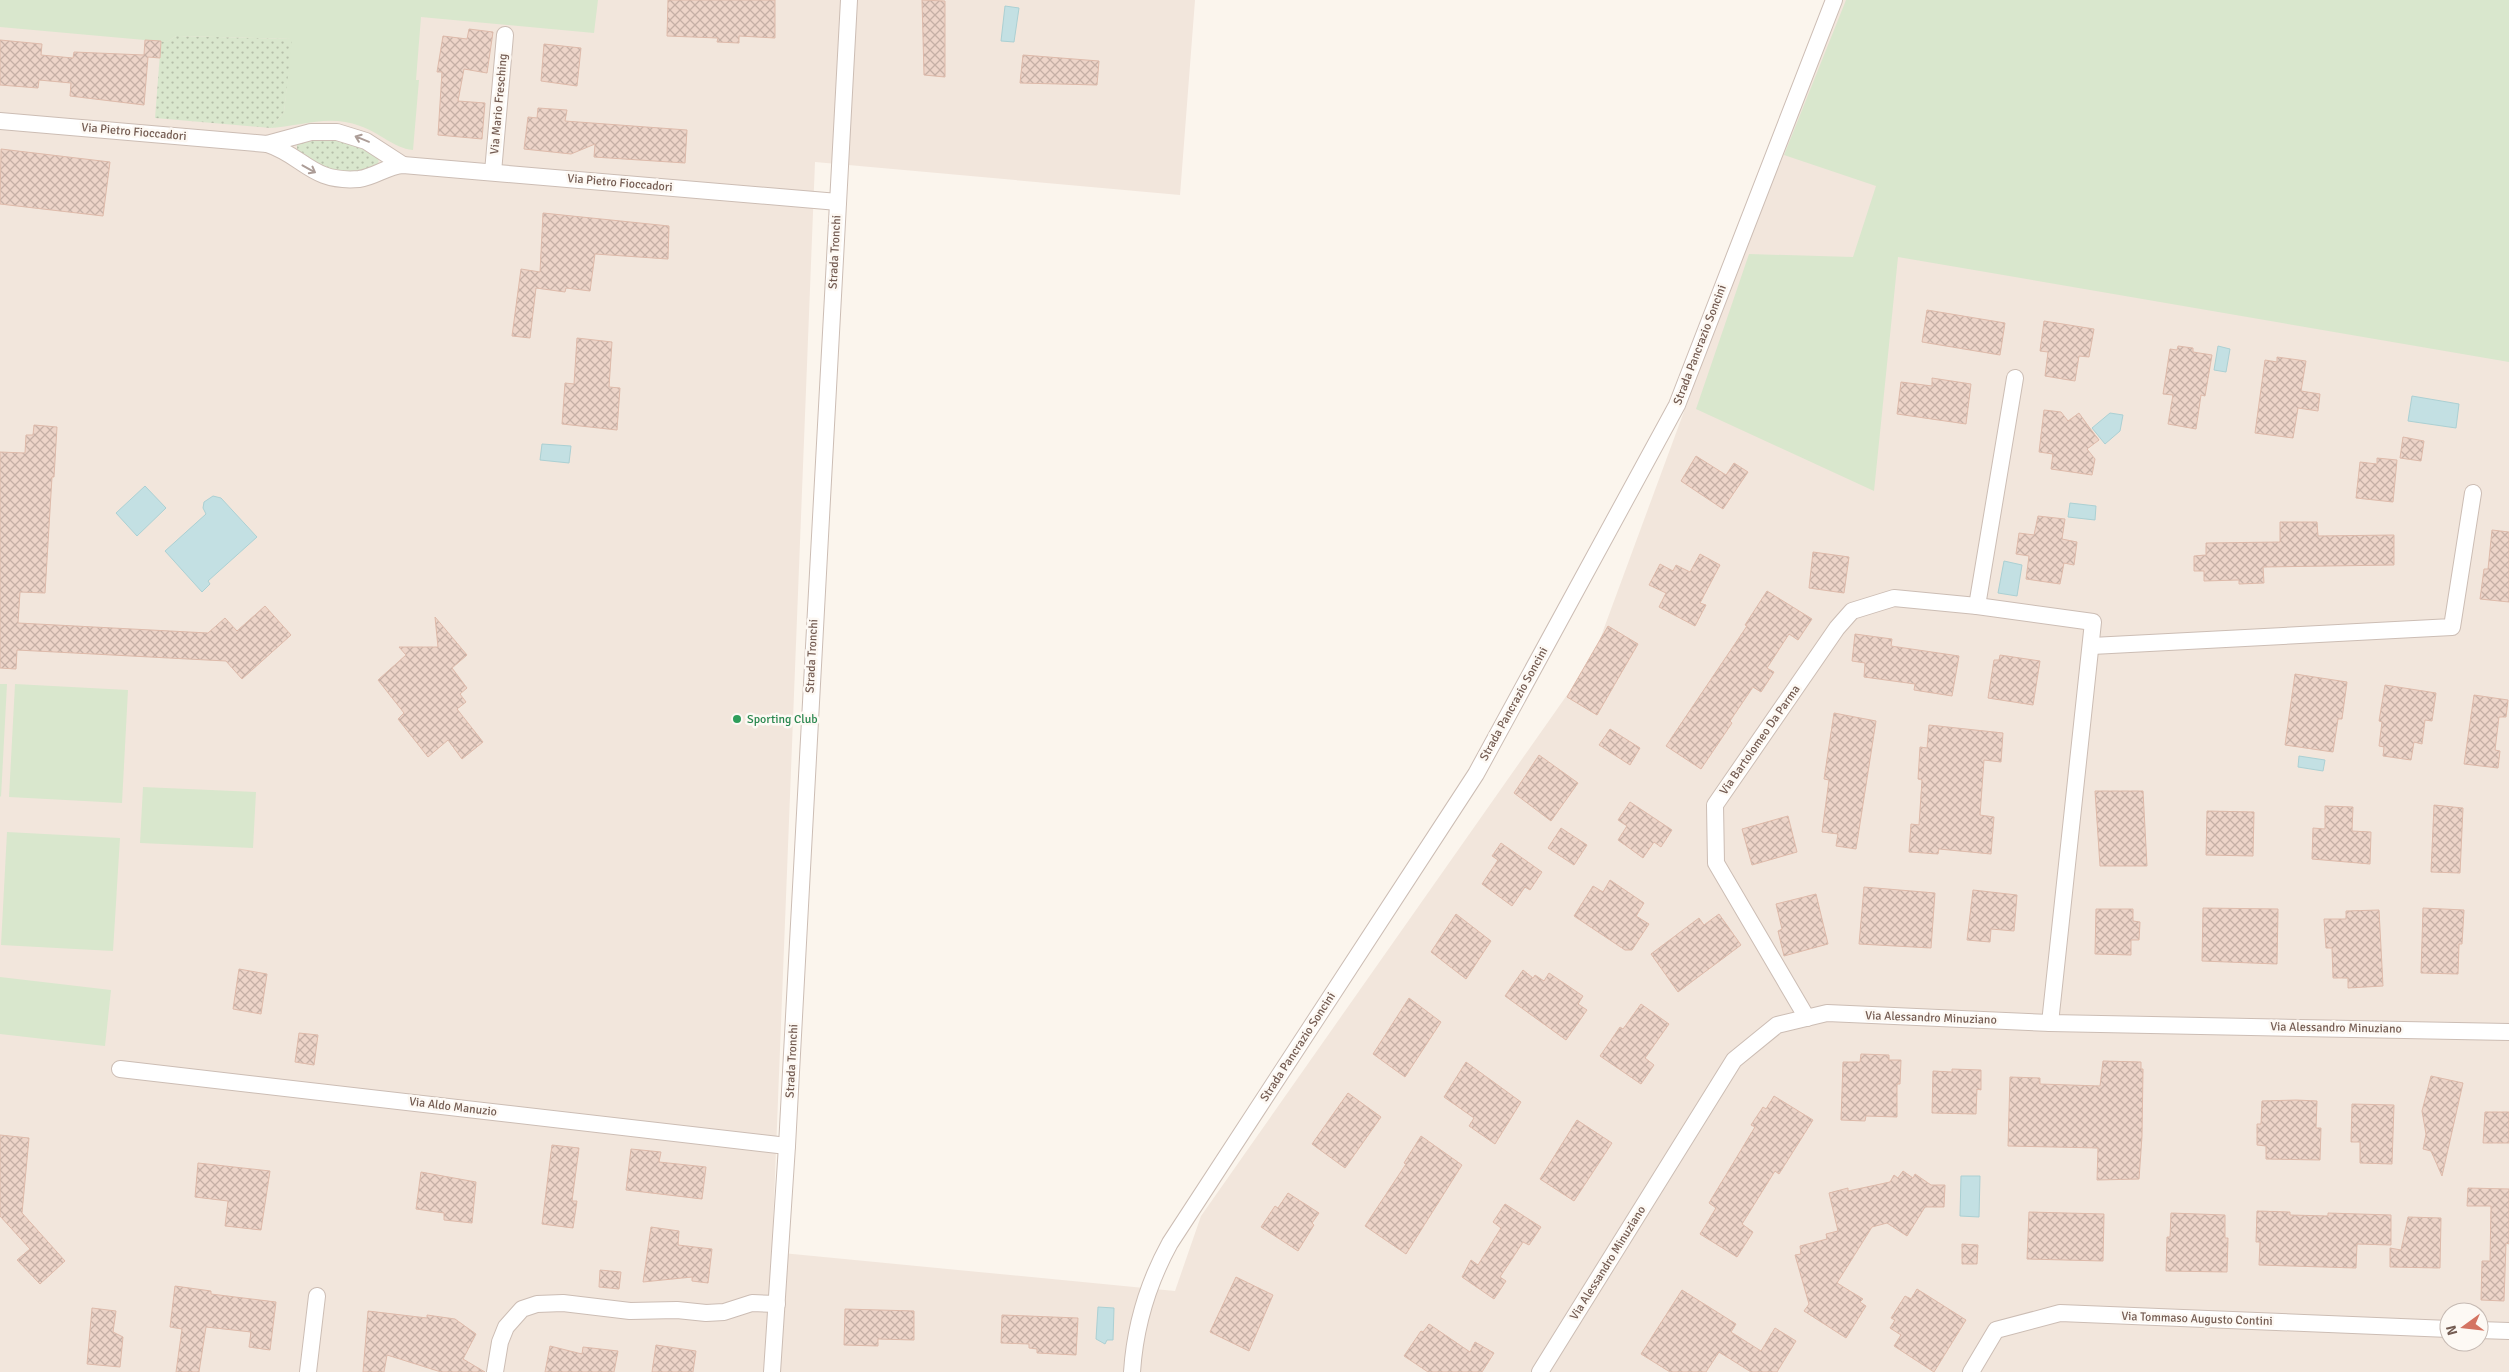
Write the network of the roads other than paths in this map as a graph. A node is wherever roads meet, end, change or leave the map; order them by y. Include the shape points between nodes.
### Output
1 (849, 0) edge
2 (1834, 0) edge
3 (506, 35) dead end
4 (0, 120) edge
5 (267, 144) junction
6 (403, 165) junction
7 (493, 172) junction
8 (838, 202) junction
9 (2015, 378) dead end
10 (2474, 493) dead end
11 (1977, 606) junction
12 (2092, 646) junction
13 (1807, 1018) junction
14 (2050, 1022) junction
15 (2509, 1032) edge
16 (120, 1069) dead end
17 (787, 1146) junction
18 (317, 1296) dead end
19 (777, 1304) junction
20 (2439, 1329) edge
21 (2489, 1330) edge
22 (2509, 1331) edge
23 (308, 1372) edge
24 (495, 1372) edge
25 (772, 1372) edge
26 (1132, 1372) edge
27 (1540, 1372) edge
28 (1971, 1372) edge

1 - 8 street, Strada Tronchi
2 - 26 street, Strada Pancrazio Soncini via 1677,405 1476,774 1170,1243 1159,1263 1136,1331
3 - 7 street, Via Mario Fresching
4 - 5 street, Via Pietro Fioccadori
6 -> 5 street, Via Pietro Fioccadori via 371,143 337,132 311,132
5 -> 6 street, Via Pietro Fioccadori via 315,172 339,178 366,178
6 - 7 street, Via Pietro Fioccadori
7 - 8 street, Via Pietro Fioccadori
8 - 17 street, Strada Tronchi
9 - 11 street
10 - 12 street via 2452,628
11 - 12 street, Via Bartolomeo Da Parma via 2093,622
11 - 13 street, Via Bartolomeo Da Parma via 1894,598 1852,611 1715,805 1716,863
12 - 14 street, Via Bartolomeo Da Parma
13 - 14 street, Via Alessandro Minuziano via 1827,1013
13 - 27 street, Via Alessandro Minuziano via 1776,1025 1734,1060
14 - 15 street, Via Alessandro Minuziano
16 - 17 street, Via Aldo Manuzio
17 - 19 street, Strada Tronchi
18 - 23 street
19 - 24 street via 752,1303 706,1314 677,1310 630,1311 563,1303 536,1304 522,1309 506,1327
19 - 25 street, Strada Tronchi
20 - 28 street, Via Tommaso Augusto Contini via 2060,1313 1996,1330
21 - 22 street

